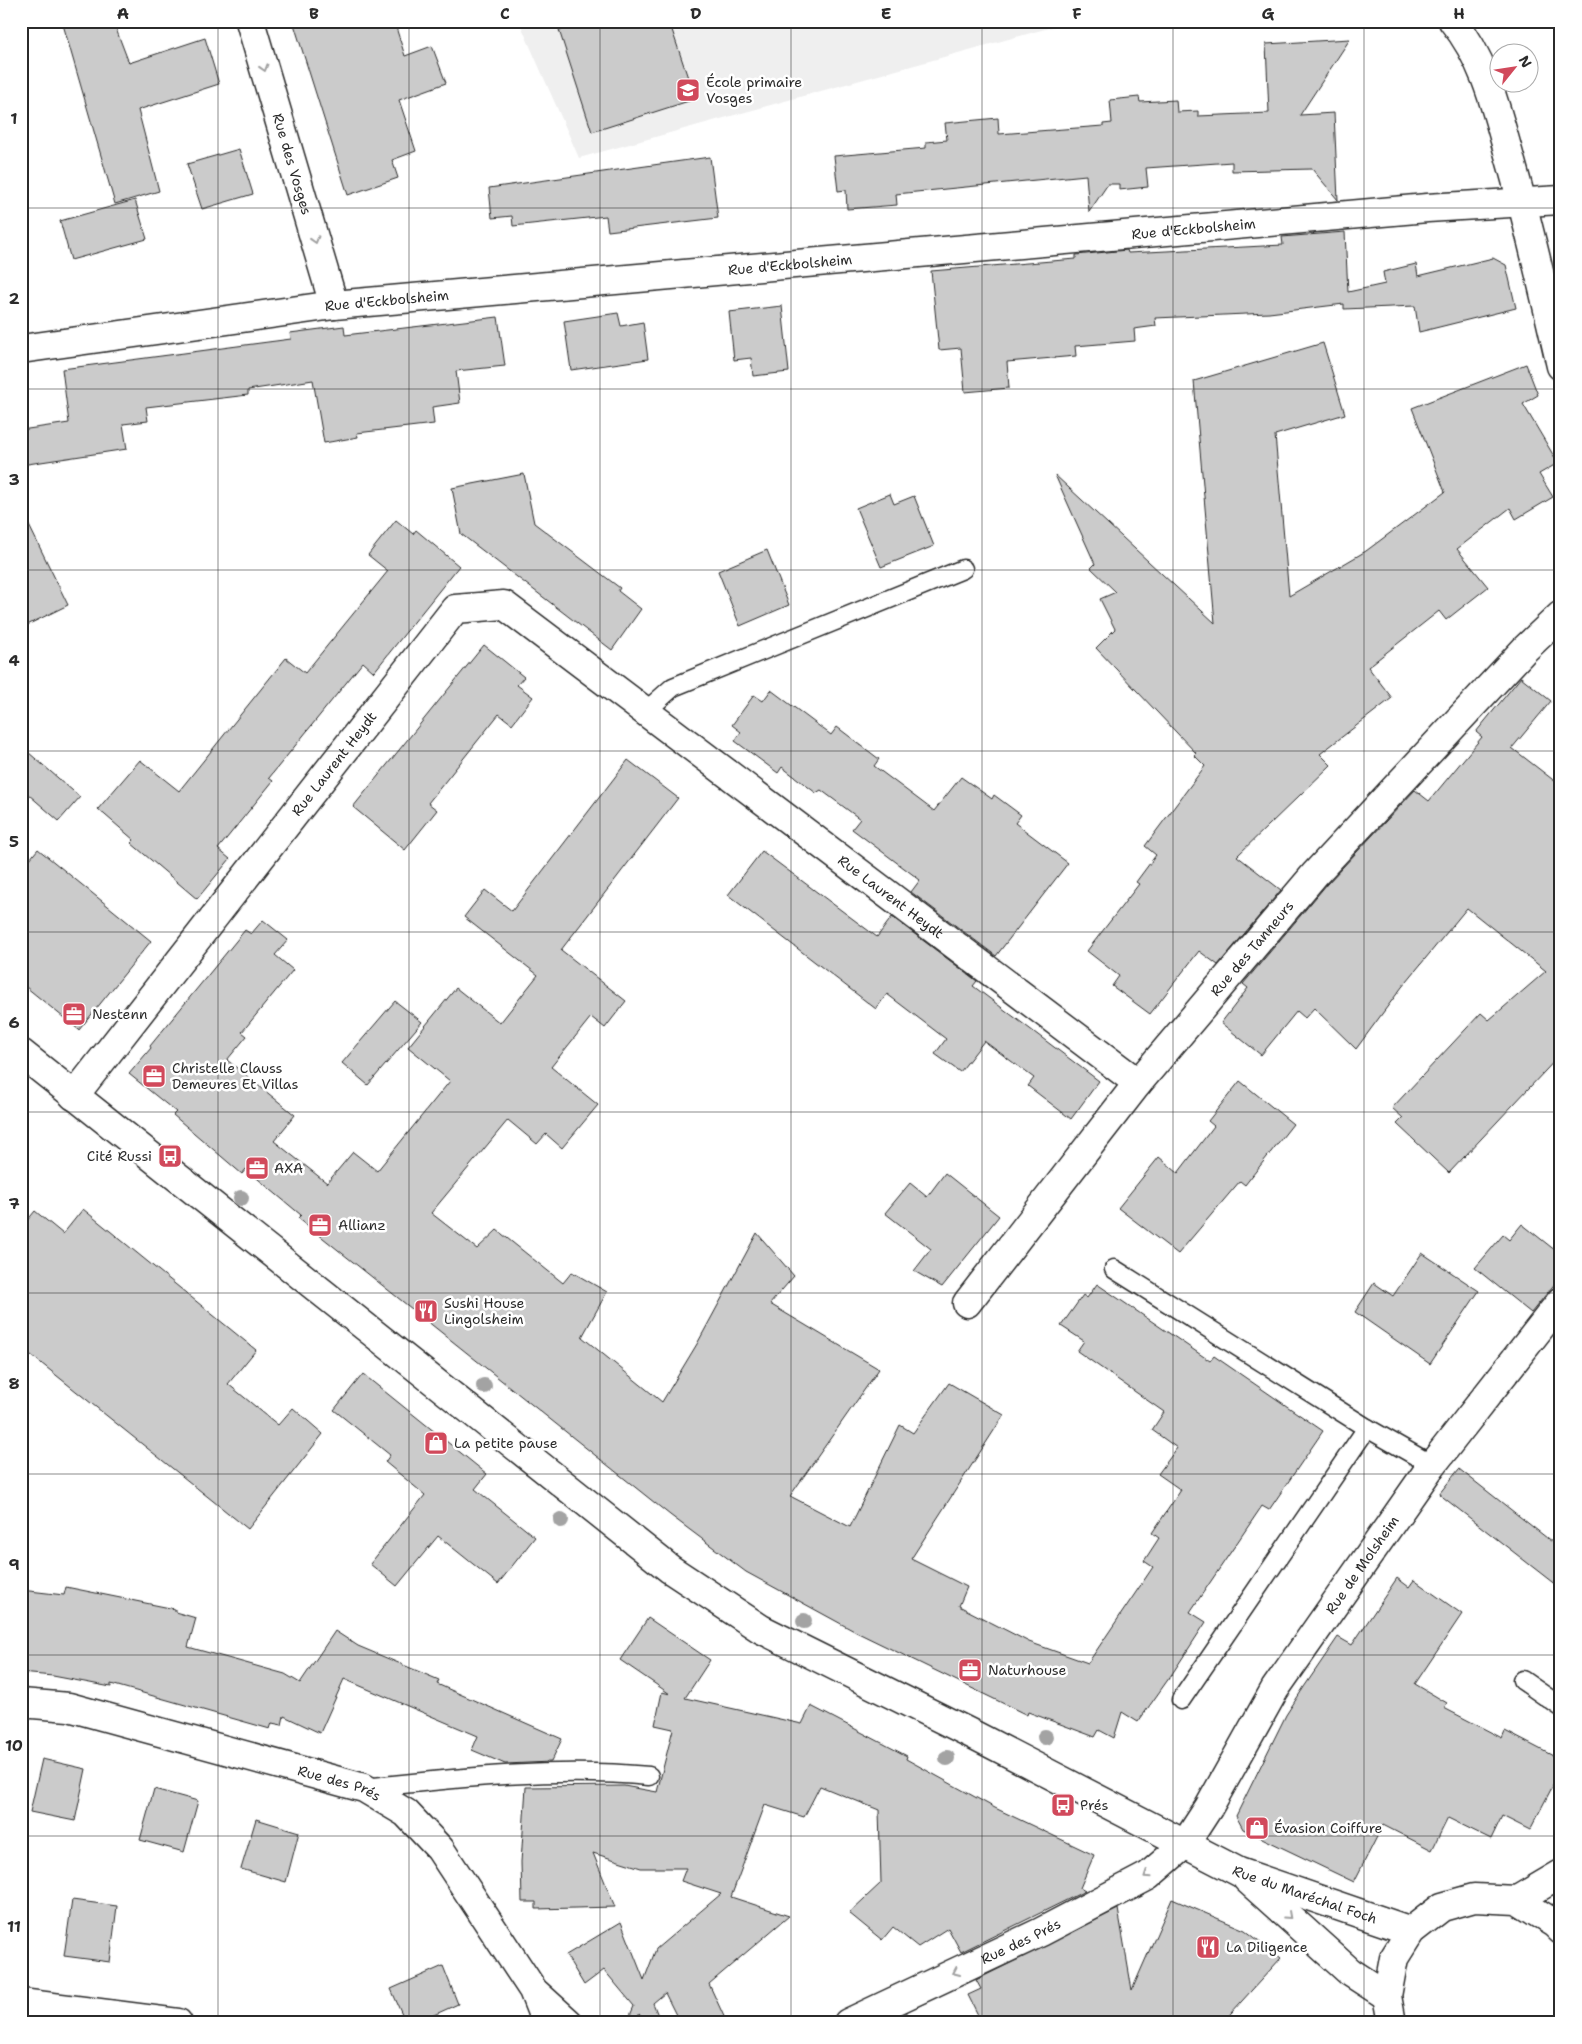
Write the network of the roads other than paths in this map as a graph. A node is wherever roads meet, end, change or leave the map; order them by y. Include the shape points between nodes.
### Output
1 (250, 21) edge
2 (1453, 21) edge
3 (1561, 200) edge
4 (1522, 202) junction
5 (334, 305) junction
6 (21, 349) edge
7 (1561, 366) edge
8 (962, 569) dead end
9 (1561, 614) edge
10 (645, 712) junction
11 (21, 1053) edge
12 (1138, 1083) junction
13 (74, 1096) junction
14 (1114, 1269) dead end
15 (1561, 1301) edge
16 (967, 1302) dead end
17 (1367, 1428) junction
18 (1432, 1465) junction
19 (1522, 1680) dead end
20 (1181, 1700) dead end
21 (21, 1703) edge
22 (1561, 1707) edge
23 (649, 1776) dead end
24 (364, 1788) junction
25 (1185, 1844) junction
26 (1239, 1872) junction
27 (1561, 1874) edge
28 (1516, 1900) junction
29 (1561, 1930) edge
30 (1411, 1931) junction
31 (532, 1990) junction
32 (1387, 1996) junction
33 (21, 2003) edge
34 (178, 2023) edge
35 (546, 2023) edge
36 (569, 2023) edge
37 (848, 2023) edge
38 (1392, 2023) edge

1 -> 5 street, Rue des Vosges
2 - 4 street via 1493,95
3 - 4 street, Rue d'Eckbolsheim
4 - 5 street, Rue d'Eckbolsheim
4 - 7 street
5 - 6 street, Rue d'Eckbolsheim
8 - 10 lane via 674,687
9 - 12 street, Rue des Tanneurs via 1315,874
10 - 12 street, Rue Laurent Heydt
10 - 13 street, Rue Laurent Heydt via 504,605 455,609
11 - 13 street
12 - 16 street, Rue des Tanneurs
13 - 25 street via 679,1575 760,1629
14 - 17 lane
15 - 18 street, Rue de Molsheim
17 - 18 lane
17 - 20 lane
18 - 25 street, Rue de Molsheim via 1275,1689
19 - 22 lane
21 - 24 street, Rue des Prés via 69,1707
23 - 24 lane via 606,1772 442,1780
24 - 31 street, Rue des Prés via 406,1813 440,1849
25 - 26 street
25 -> 37 street, Rue des Prés via 1140,1880 1041,1932
26 - 30 street, Rue du Maréchal Foch
26 -> 32 street, Rue du Maréchal Foch via 1350,1972
27 - 28 street
28 - 29 street
28 - 30 street via 1474,1898 1442,1907
30 - 32 street via 1394,1958
31 - 35 street, Rue des Prés
31 - 36 street
32 - 38 street
33 - 34 street

